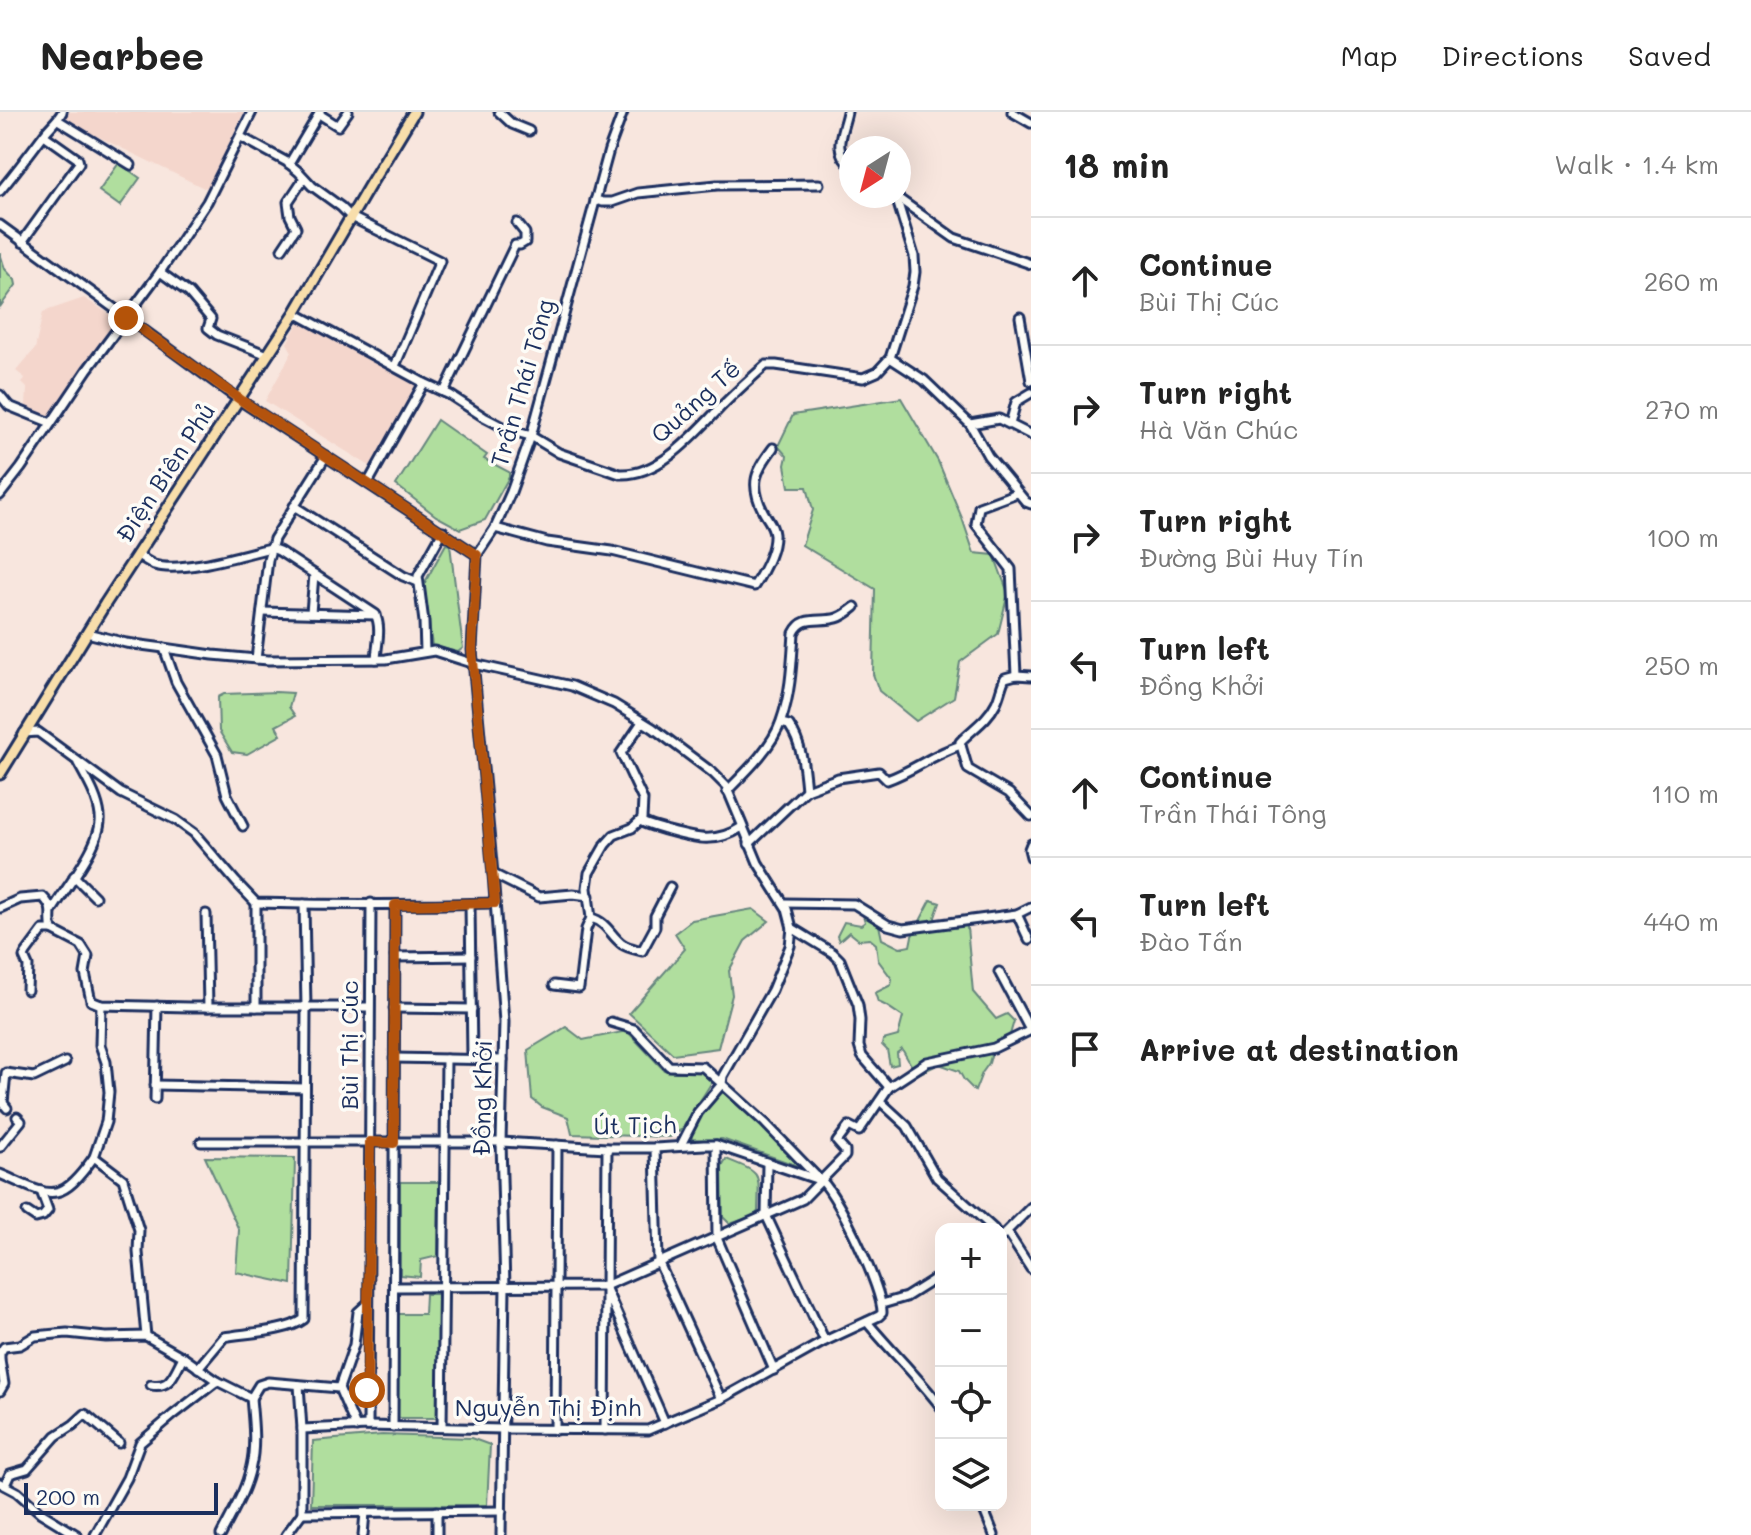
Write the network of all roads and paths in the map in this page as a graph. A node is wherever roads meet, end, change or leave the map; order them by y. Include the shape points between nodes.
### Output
1 (252, 112) edge
2 (348, 112) edge
3 (499, 112) edge
4 (623, 112) edge
5 (847, 112) edge
6 (1012, 112) edge
7 (319, 113) edge
8 (411, 113) edge
9 (60, 116) edge
10 (1031, 123) edge
11 (529, 131) dead end
12 (44, 135) junction
13 (841, 136) edge
14 (241, 137) junction
15 (289, 164) junction
16 (131, 165) dead end
17 (304, 178) junction
18 (819, 184) dead end
19 (0, 191) edge
20 (595, 200) junction
21 (911, 207) edge
22 (899, 208) edge
23 (351, 217) junction
24 (517, 223) dead end
25 (0, 225) edge
26 (22, 242) junction
27 (282, 249) dead end
28 (1031, 264) edge
29 (160, 272) junction
30 (295, 313) junction
31 (1020, 317) dead end
32 (126, 318) junction
33 (268, 355) junction
34 (890, 358) junction
35 (395, 366) junction
36 (1031, 381) edge
37 (424, 383) junction
38 (444, 392) junction
39 (1031, 393) edge
40 (0, 395) edge
41 (238, 399) junction
42 (51, 423) junction
43 (970, 424) junction
44 (1010, 424) junction
45 (1031, 435) edge
46 (531, 436) junction
47 (773, 448) dead end
48 (326, 456) junction
49 (368, 483) junction
50 (1017, 493) junction
51 (0, 495) edge
52 (1031, 504) edge
53 (294, 506) junction
54 (495, 528) junction
55 (443, 531) junction
56 (271, 548) junction
57 (137, 554) junction
58 (477, 555) junction
59 (314, 574) junction
60 (418, 582) junction
61 (855, 607) dead end
62 (262, 612) junction
63 (311, 613) junction
64 (376, 615) junction
65 (87, 633) junction
66 (164, 648) junction
67 (425, 651) junction
68 (256, 659) junction
69 (376, 659) junction
70 (474, 663) junction
71 (1016, 675) junction
72 (1031, 676) edge
73 (642, 722) junction
74 (781, 723) junction
75 (24, 733) junction
76 (961, 745) junction
77 (77, 761) junction
78 (0, 774) edge
79 (806, 790) junction
80 (727, 791) junction
81 (1031, 816) edge
82 (640, 821) junction
83 (243, 826) dead end
84 (742, 827) junction
85 (749, 844) junction
86 (1031, 844) edge
87 (1031, 857) edge
88 (493, 874) junction
89 (74, 876) junction
90 (670, 887) dead end
91 (589, 896) junction
92 (95, 897) dead end
93 (256, 903) junction
94 (371, 903) junction
95 (495, 903) junction
96 (784, 903) junction
97 (304, 904) junction
98 (470, 904) junction
99 (395, 905) junction
100 (1031, 907) edge
101 (0, 908) edge
102 (52, 911) junction
103 (206, 914) dead end
104 (1017, 914) junction
105 (591, 918) junction
106 (792, 928) junction
107 (52, 930) junction
108 (1029, 940) edge
109 (471, 956) junction
110 (395, 957) junction
111 (999, 972) dead end
112 (554, 985) dead end
113 (27, 990) dead end
114 (101, 1005) junction
115 (157, 1006) junction
116 (208, 1007) junction
117 (256, 1007) junction
118 (369, 1007) junction
119 (306, 1008) junction
120 (394, 1008) junction
121 (472, 1009) junction
122 (611, 1022) dead end
123 (1031, 1030) edge
124 (394, 1058) junction
125 (446, 1059) junction
126 (472, 1059) junction
127 (503, 1060) junction
128 (65, 1062) dead end
129 (722, 1084) junction
130 (155, 1085) junction
131 (889, 1087) junction
132 (305, 1088) junction
133 (155, 1099) dead end
134 (880, 1101) junction
135 (7, 1108) dead end
136 (17, 1117) dead end
137 (201, 1142) dead end
138 (304, 1142) junction
139 (370, 1142) junction
140 (501, 1142) junction
141 (394, 1143) junction
142 (445, 1143) junction
143 (557, 1145) junction
144 (681, 1145) junction
145 (716, 1145) junction
146 (0, 1147) edge
147 (607, 1148) junction
148 (655, 1148) junction
149 (94, 1157) junction
150 (767, 1164) junction
151 (0, 1174) edge
152 (822, 1181) junction
153 (41, 1191) junction
154 (62, 1191) junction
155 (48, 1207) junction
156 (1031, 1207) edge
157 (27, 1212) dead end
158 (766, 1215) junction
159 (987, 1223) edge
160 (1007, 1231) edge
161 (717, 1238) junction
162 (1007, 1240) edge
163 (658, 1261) junction
164 (1031, 1269) edge
165 (935, 1279) edge
166 (557, 1286) junction
167 (605, 1286) junction
168 (394, 1287) junction
169 (443, 1287) junction
170 (505, 1287) junction
171 (368, 1303) junction
172 (882, 1304) junction
173 (867, 1322) junction
174 (146, 1336) junction
175 (825, 1341) junction
176 (183, 1357) junction
177 (0, 1360) edge
178 (198, 1368) junction
179 (774, 1370) junction
180 (217, 1381) junction
181 (151, 1385) dead end
182 (299, 1385) junction
183 (339, 1388) junction
184 (0, 1391) edge
185 (251, 1398) junction
186 (721, 1399) junction
187 (935, 1400) edge
188 (665, 1423) junction
189 (368, 1426) junction
190 (356, 1427) junction
191 (393, 1427) junction
192 (442, 1427) junction
193 (302, 1429) junction
194 (502, 1429) junction
195 (555, 1430) junction
196 (605, 1430) junction
197 (119, 1443) dead end
198 (3, 1484) edge
199 (437, 1511) junction
200 (502, 1511) junction
201 (984, 1511) edge
202 (302, 1513) junction
203 (365, 1513) junction
204 (77, 1535) edge
205 (95, 1535) edge
206 (221, 1535) edge
207 (286, 1535) edge
208 (363, 1535) edge
209 (437, 1535) edge
210 (501, 1535) edge
211 (994, 1535) edge

1 - 14 street
2 - 7 street via 338,126
3 - 11 street
4 - 20 street, Trần Thái Tông
5 - 13 street
6 - 10 street
7 - 15 street
8 - 23 main road, Điện Biên Phủ
9 - 12 street
9 - 16 street
12 - 19 street
12 - 26 street via 79,163
14 - 15 street
14 - 29 street via 211,196
15 - 17 street
17 - 23 street
17 - 27 street via 288,202 296,228
18 - 20 street via 717,185 638,193 612,202
20 - 46 street, Trần Thái Tông
21 - 28 street via 954,238
22 - 34 street via 915,272
23 - 30 main road, Điện Biên Phủ
23 - 35 street via 440,261
24 - 38 street via 525,242 515,245
25 - 26 street
26 - 32 street
29 - 32 street
29 - 33 street via 189,293 217,335
30 - 33 main road, Điện Biên Phủ
30 - 35 street, Quảng Tế
31 - 36 street
32 - 41 street
32 - 42 street
33 - 41 main road, Điện Biên Phủ
34 - 43 street via 924,380
34 - 46 street, Quảng Tế via 863,378 766,365 678,449 631,475 559,453
35 - 37 street, Quảng Tế
37 - 38 street, Quảng Tế
37 - 49 street
38 - 46 street, Quảng Tế via 509,430
39 - 44 street via 1016,402
40 - 42 street via 9,406
41 - 48 street
41 - 57 main road, Điện Biên Phủ
42 - 51 street
43 - 44 street via 999,419
43 - 50 street
44 - 45 street
46 - 54 street, Trần Thái Tông
47 - 54 street via 758,468 756,485 774,536 754,586
48 - 49 street
48 - 53 street
49 - 55 street
50 - 52 street
50 - 71 street via 979,507 976,524 1011,569
53 - 56 street
53 - 60 street
54 - 58 street, Trần Thái Tông
55 - 58 street
55 - 60 street
56 - 57 street via 182,567 152,564
56 - 59 street
56 - 62 street
57 - 65 main road, Điện Biên Phủ
58 - 70 street, Trần Thái Tông
59 - 63 street
59 - 64 street
60 - 67 street
61 - 74 street via 840,618 797,627
62 - 63 street
62 - 68 street
63 - 64 street
64 - 69 street
65 - 66 street
65 - 75 main road, Điện Biên Phủ
66 - 68 street
66 - 83 street via 176,682 217,755 227,795
67 - 69 street
67 - 70 street
68 - 69 street
70 - 73 street via 572,686
70 - 88 street, Đồng Khởi
71 - 72 street
71 - 76 street via 1005,678 989,714 960,740
73 - 80 street via 713,773
73 - 82 street via 621,753 643,800
74 - 79 street via 796,735
74 - 80 street via 758,760
75 - 77 street via 38,732
75 - 78 main road, Điện Biên Phủ
76 - 79 street via 887,780 879,772
76 - 81 street via 968,769 1009,793
77 - 89 street via 95,795 100,832
77 - 93 street via 121,793 194,833
79 - 85 street
80 - 84 street
82 - 84 street via 693,838 731,835
82 - 91 street via 605,845 589,873
84 - 85 street
85 - 96 street
86 - 87 street
88 - 91 street via 539,897
88 - 95 street, Đồng Khởi
89 - 92 street
89 - 102 street
90 - 105 street via 642,951 627,947 605,924
91 - 105 street
93 - 97 street
93 - 117 street
94 - 97 street
94 - 99 street
94 - 118 street, Bùi Thị Cúc
95 - 98 street
95 - 127 street, Đồng Khởi
96 - 104 street via 854,904 903,929
96 - 106 street
97 - 119 street
98 - 99 street
98 - 109 street
99 - 110 street
100 - 104 street
101 - 102 street via 43,897
102 - 107 street
103 - 116 street
104 - 108 street
105 - 112 street via 579,988
106 - 129 street via 772,990
106 - 131 street via 840,960 859,1011 860,1052
107 - 113 street via 43,930 24,957
107 - 114 street via 81,945 88,956 85,973 91,1001
109 - 110 street
109 - 121 street
110 - 120 street
111 - 123 street
114 - 115 street
114 - 149 street via 100,1045 109,1092
115 - 116 street
115 - 130 street
116 - 117 street
117 - 119 street
118 - 119 street
118 - 139 street, Bùi Thị Cúc
119 - 132 street
120 - 121 street
120 - 124 street
121 - 126 street
122 - 129 street via 634,1029 669,1066 703,1067
123 - 131 street via 987,1050 929,1061
124 - 125 street
124 - 141 street
125 - 126 street
125 - 142 street
126 - 127 street
127 - 140 street, Đồng Khởi
128 - 135 street via 33,1077 6,1073
129 - 144 street via 698,1112
129 - 152 street
130 - 132 street
130 - 133 street
131 - 134 street
132 - 138 street
134 - 152 street via 859,1131 850,1126 843,1134 837,1143 845,1156
134 - 159 street via 907,1126 937,1178
136 - 146 street via 21,1121
137 - 138 street, Út Tịch
138 - 139 street, Út Tịch
138 - 178 street via 304,1319 224,1337
139 - 141 street, Út Tịch
139 - 171 street, Bùi Thị Cúc
140 - 142 street, Út Tịch
140 - 143 street, Út Tịch
140 - 170 street, Đồng Khởi
141 - 142 street, Út Tịch
141 - 168 street
142 - 169 street
143 - 147 street, Út Tịch
143 - 166 street
144 - 145 street, Út Tịch
144 - 148 street, Út Tịch
145 - 150 street, Út Tịch
145 - 161 street
147 - 148 street, Út Tịch
147 - 167 street
148 - 163 street
149 - 154 street
149 - 174 street via 123,1179 139,1230
150 - 152 street, Út Tịch
150 - 158 street
151 - 153 street
152 - 158 street via 803,1199
152 - 172 street via 845,1218
153 - 154 street
153 - 155 street
154 - 155 street
155 - 157 street via 36,1218
156 - 160 street
158 - 161 street
158 - 175 street
161 - 163 street
161 - 179 street
162 - 164 street
163 - 167 street
163 - 186 street
165 - 172 street, Nguyễn Thị Định
166 - 167 street
166 - 170 street
166 - 195 street
167 - 188 street
167 - 196 street
168 - 169 street
168 - 191 street
169 - 170 street
169 - 192 street
170 - 194 street, Đồng Khởi
171 - 183 street via 358,1312 354,1345
171 - 189 street, Bùi Thị Cúc
172 - 173 street, Nguyễn Thị Định via 882,1313
173 - 175 street, Nguyễn Thị Định
173 - 187 street
174 - 176 street
174 - 177 street via 35,1336 4,1347
175 - 179 street, Nguyễn Thị Định
176 - 178 street
176 - 181 street via 166,1384
177 - 184 street
178 - 180 street
179 - 186 street, Nguyễn Thị Định
180 - 185 street
180 - 205 street via 140,1443
182 - 183 street
182 - 185 street via 268,1382
182 - 193 street
183 - 190 street
185 - 206 street via 252,1465
186 - 188 street, Nguyễn Thị Định
188 - 196 street, Nguyễn Thị Định via 648,1430
189 - 190 street, Nguyễn Thị Định
189 - 191 street, Nguyễn Thị Định
190 - 193 street, Nguyễn Thị Định
191 - 192 street, Nguyễn Thị Định
192 - 194 street, Nguyễn Thị Định
193 - 202 street
194 - 195 street, Nguyễn Thị Định
194 - 200 street, Đồng Khởi
195 - 196 street, Nguyễn Thị Định
197 - 198 street via 85,1414 27,1469 10,1474
198 - 204 street
199 - 200 street
199 - 203 street
199 - 209 street
200 - 210 street, Đồng Khởi
201 - 211 street
202 - 203 street
202 - 207 street
203 - 208 street

